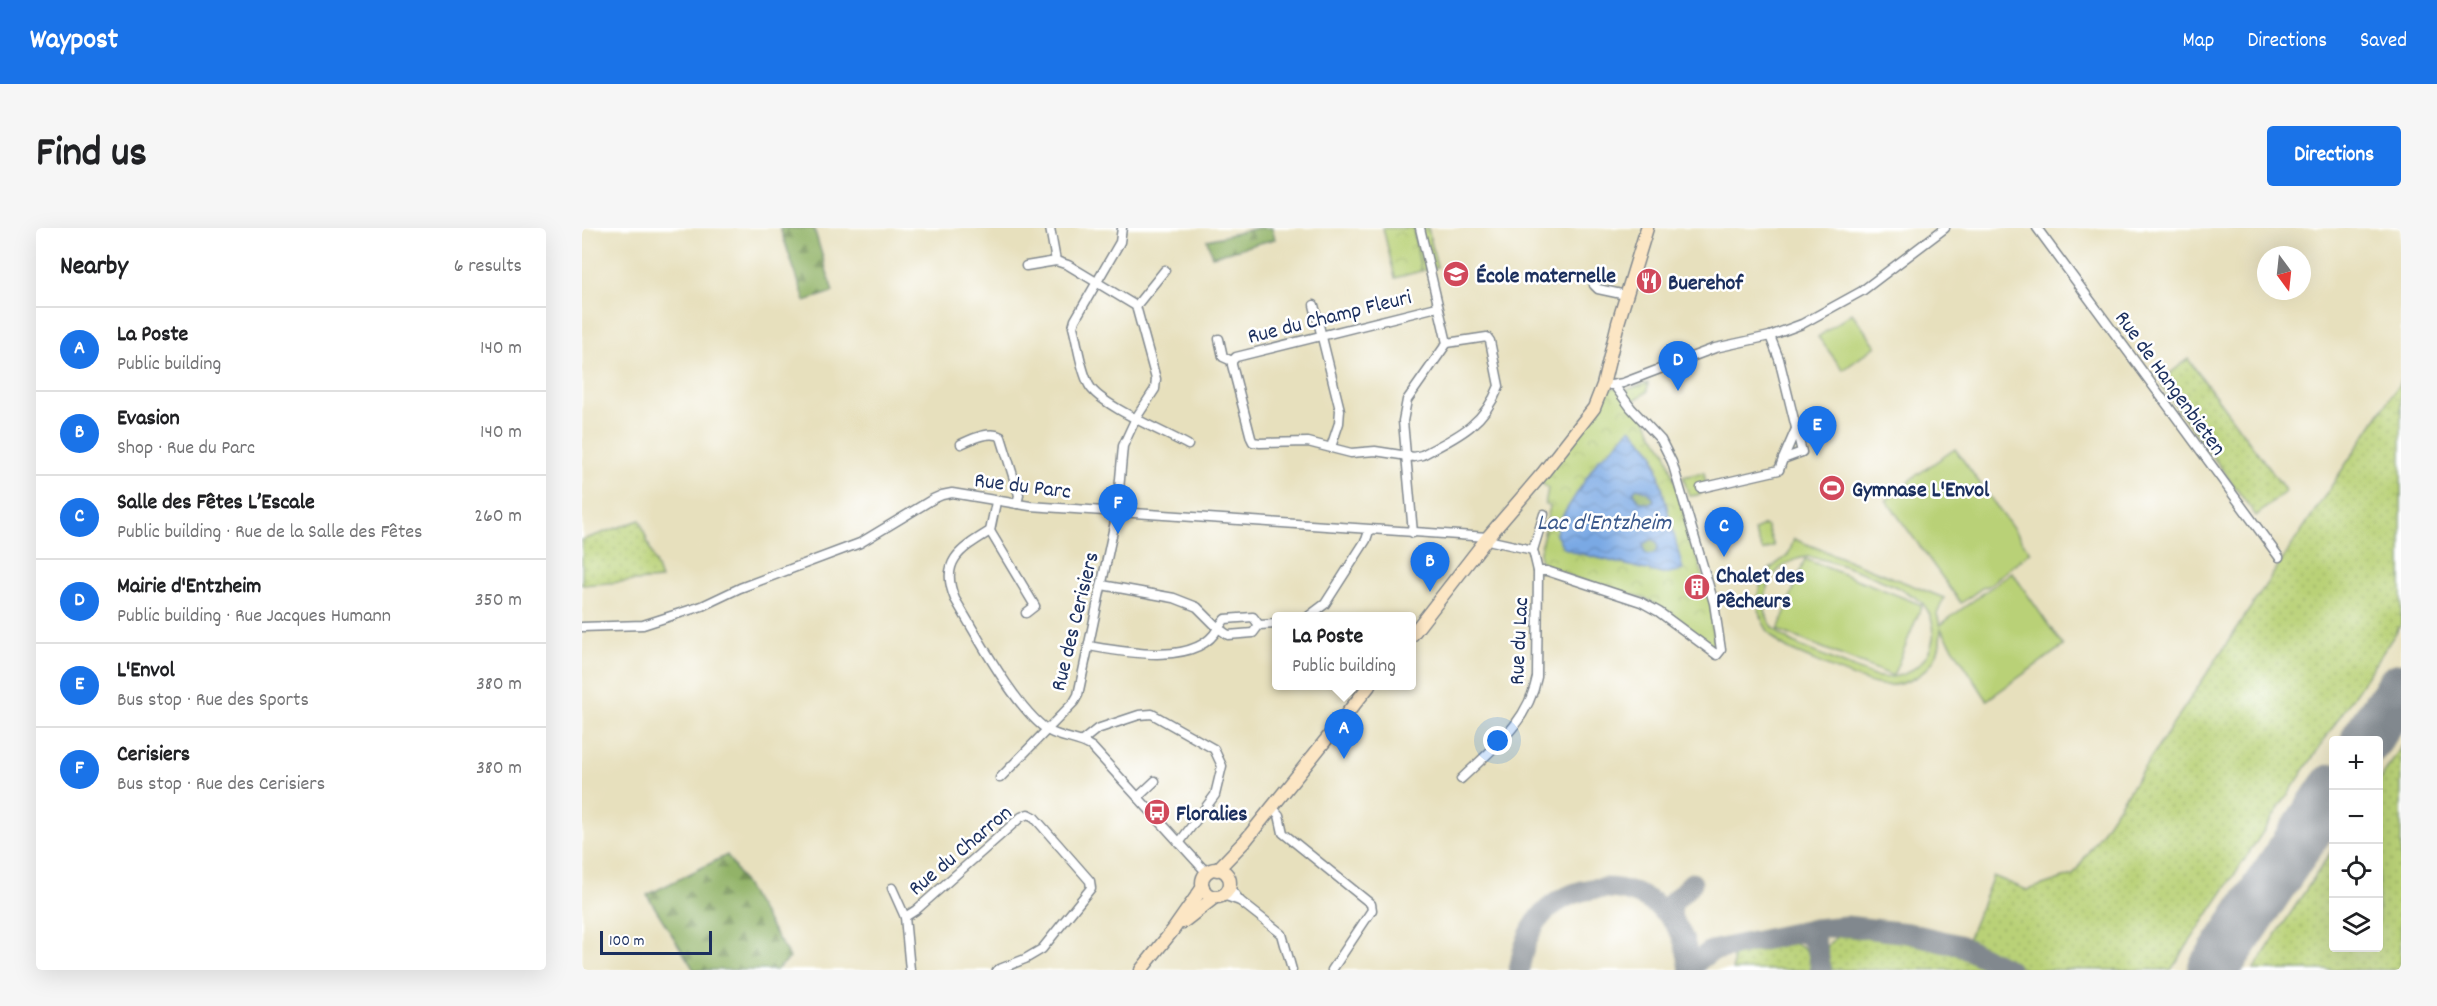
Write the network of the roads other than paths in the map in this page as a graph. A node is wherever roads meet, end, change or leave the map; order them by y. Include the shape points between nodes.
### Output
1 (1050, 228) edge
2 (1122, 228) edge
3 (1420, 228) edge
4 (1647, 228) edge
5 (1945, 228) edge
6 (2037, 228) edge
7 (1056, 261) junction
8 (1026, 266) dead end
9 (1165, 270) dead end
10 (1097, 283) junction
11 (1594, 285) dead end
12 (1626, 296) junction
13 (1314, 305) dead end
14 (1136, 306) junction
15 (1437, 307) junction
16 (1321, 336) junction
17 (1770, 336) junction
18 (1219, 339) dead end
19 (1446, 343) junction
20 (1232, 361) junction
21 (1609, 385) junction
22 (1136, 418) junction
23 (1796, 429) junction
24 (962, 444) dead end
25 (1188, 445) dead end
26 (1331, 447) junction
27 (1407, 456) junction
28 (1783, 459) junction
29 (1701, 488) dead end
30 (996, 502) junction
31 (1017, 504) junction
32 (1117, 512) junction
33 (1544, 514) dead end
34 (990, 531) junction
35 (1369, 531) junction
36 (1413, 533) junction
37 (1488, 537) junction
38 (1533, 550) junction
39 (2279, 557) dead end
40 (1538, 571) junction
41 (1102, 585) junction
42 (1314, 612) edge
43 (1026, 613) dead end
44 (1272, 624) edge
45 (1259, 625) junction
46 (582, 627) edge
47 (1218, 628) junction
48 (1416, 631) edge
49 (1089, 646) junction
50 (1366, 690) edge
51 (1048, 730) junction
52 (1083, 741) junction
53 (1000, 778) dead end
54 (1461, 779) dead end
55 (1155, 781) dead end
56 (1138, 797) junction
57 (1272, 807) junction
58 (1245, 841) junction
59 (1179, 843) junction
60 (1212, 872) junction
61 (1203, 887) junction
62 (892, 888) dead end
63 (1224, 889) junction
64 (905, 917) junction
65 (1173, 930) junction
66 (909, 970) edge
67 (997, 970) edge
68 (1141, 970) edge
69 (1292, 970) edge
70 (1332, 970) edge

1 - 7 street
2 - 10 street via 1120,242
3 - 15 street
4 - 12 main road
5 - 17 street via 1862,291 1802,324
6 - 39 street, Rue de Hangenbieten
7 - 8 street
7 - 10 street
9 - 14 street
10 - 14 street
10 - 22 street via 1073,327 1086,378 1098,395
11 - 12 street
12 - 21 main road
13 - 16 street
14 - 22 street, Rue des Cerisiers via 1156,379 1155,389
15 - 16 street, Rue du Champ Fleuri
15 - 19 street
16 - 20 street, Rue du Champ Fleuri
16 - 26 street via 1340,411
17 - 21 street via 1715,348
17 - 23 street
18 - 20 street, Rue du Champ Fleuri via 1223,357
19 - 27 street via 1407,400 1402,420
19 - 27 street via 1487,338 1499,386 1466,432 1422,455
20 - 26 street, Rue du Champ Fleuri via 1253,442 1308,442
21 - 37 main road via 1588,417
21 - 40 street via 1661,440 1672,462 1714,603 1721,650 1717,655 1641,602
22 - 25 street
22 - 32 street, Rue des Cerisiers via 1123,446
23 - 28 street
23 - 28 street via 1802,452
24 - 31 street via 989,435 1001,437 1019,495
26 - 27 street, Rue du Champ Fleuri via 1351,453 1375,451
27 - 36 street
28 - 29 street via 1779,470
30 - 31 street, Rue du Parc
30 - 34 street
30 - 46 street, Rue du Parc via 942,495 860,543 702,606 643,625
31 - 32 street, Rue du Parc
32 - 35 street, Rue du Parc
32 - 41 street, Rue des Cerisiers
33 - 38 street
34 - 43 street via 1035,606
34 - 51 street via 963,547 953,560 950,587 1015,695
35 - 36 street, Rue du Parc
35 - 42 street via 1325,604
36 - 37 street, Rue du Parc
37 - 38 street via 1492,542
37 - 48 main road
38 - 40 street, Rue du Lac
40 - 54 street, Rue du Lac via 1534,693 1522,717 1506,736
41 - 47 street via 1174,598 1197,608
41 - 49 street, Rue des Cerisiers
44 - 45 street
45 - 47 street via 1253,633 1228,635
45 - 47 street via 1253,617 1225,619
47 - 49 street via 1213,638 1172,653 1136,654
49 - 51 street, Rue des Cerisiers via 1078,695
50 - 57 main road
51 - 52 street
51 - 53 street, Rue des Cerisiers
52 - 56 street
52 - 59 street via 1097,729 1139,714 1152,714 1214,749 1222,766 1215,795
55 - 56 street
56 - 59 street
57 - 58 main road
57 - 70 street via 1279,815 1282,832 1371,904 1372,910
58 - 60 main road
58 - 63 main road
59 - 60 street
60 - 61 main road via 1203,879
60 - 63 main road
61 - 63 main road via 1207,894
61 - 65 main road
62 - 64 street
63 - 65 main road
63 - 69 street via 1281,934
64 - 66 street
64 - 67 street, Rue du Charron via 1021,817 1034,817 1090,881 1091,888 1041,949
65 - 68 main road

